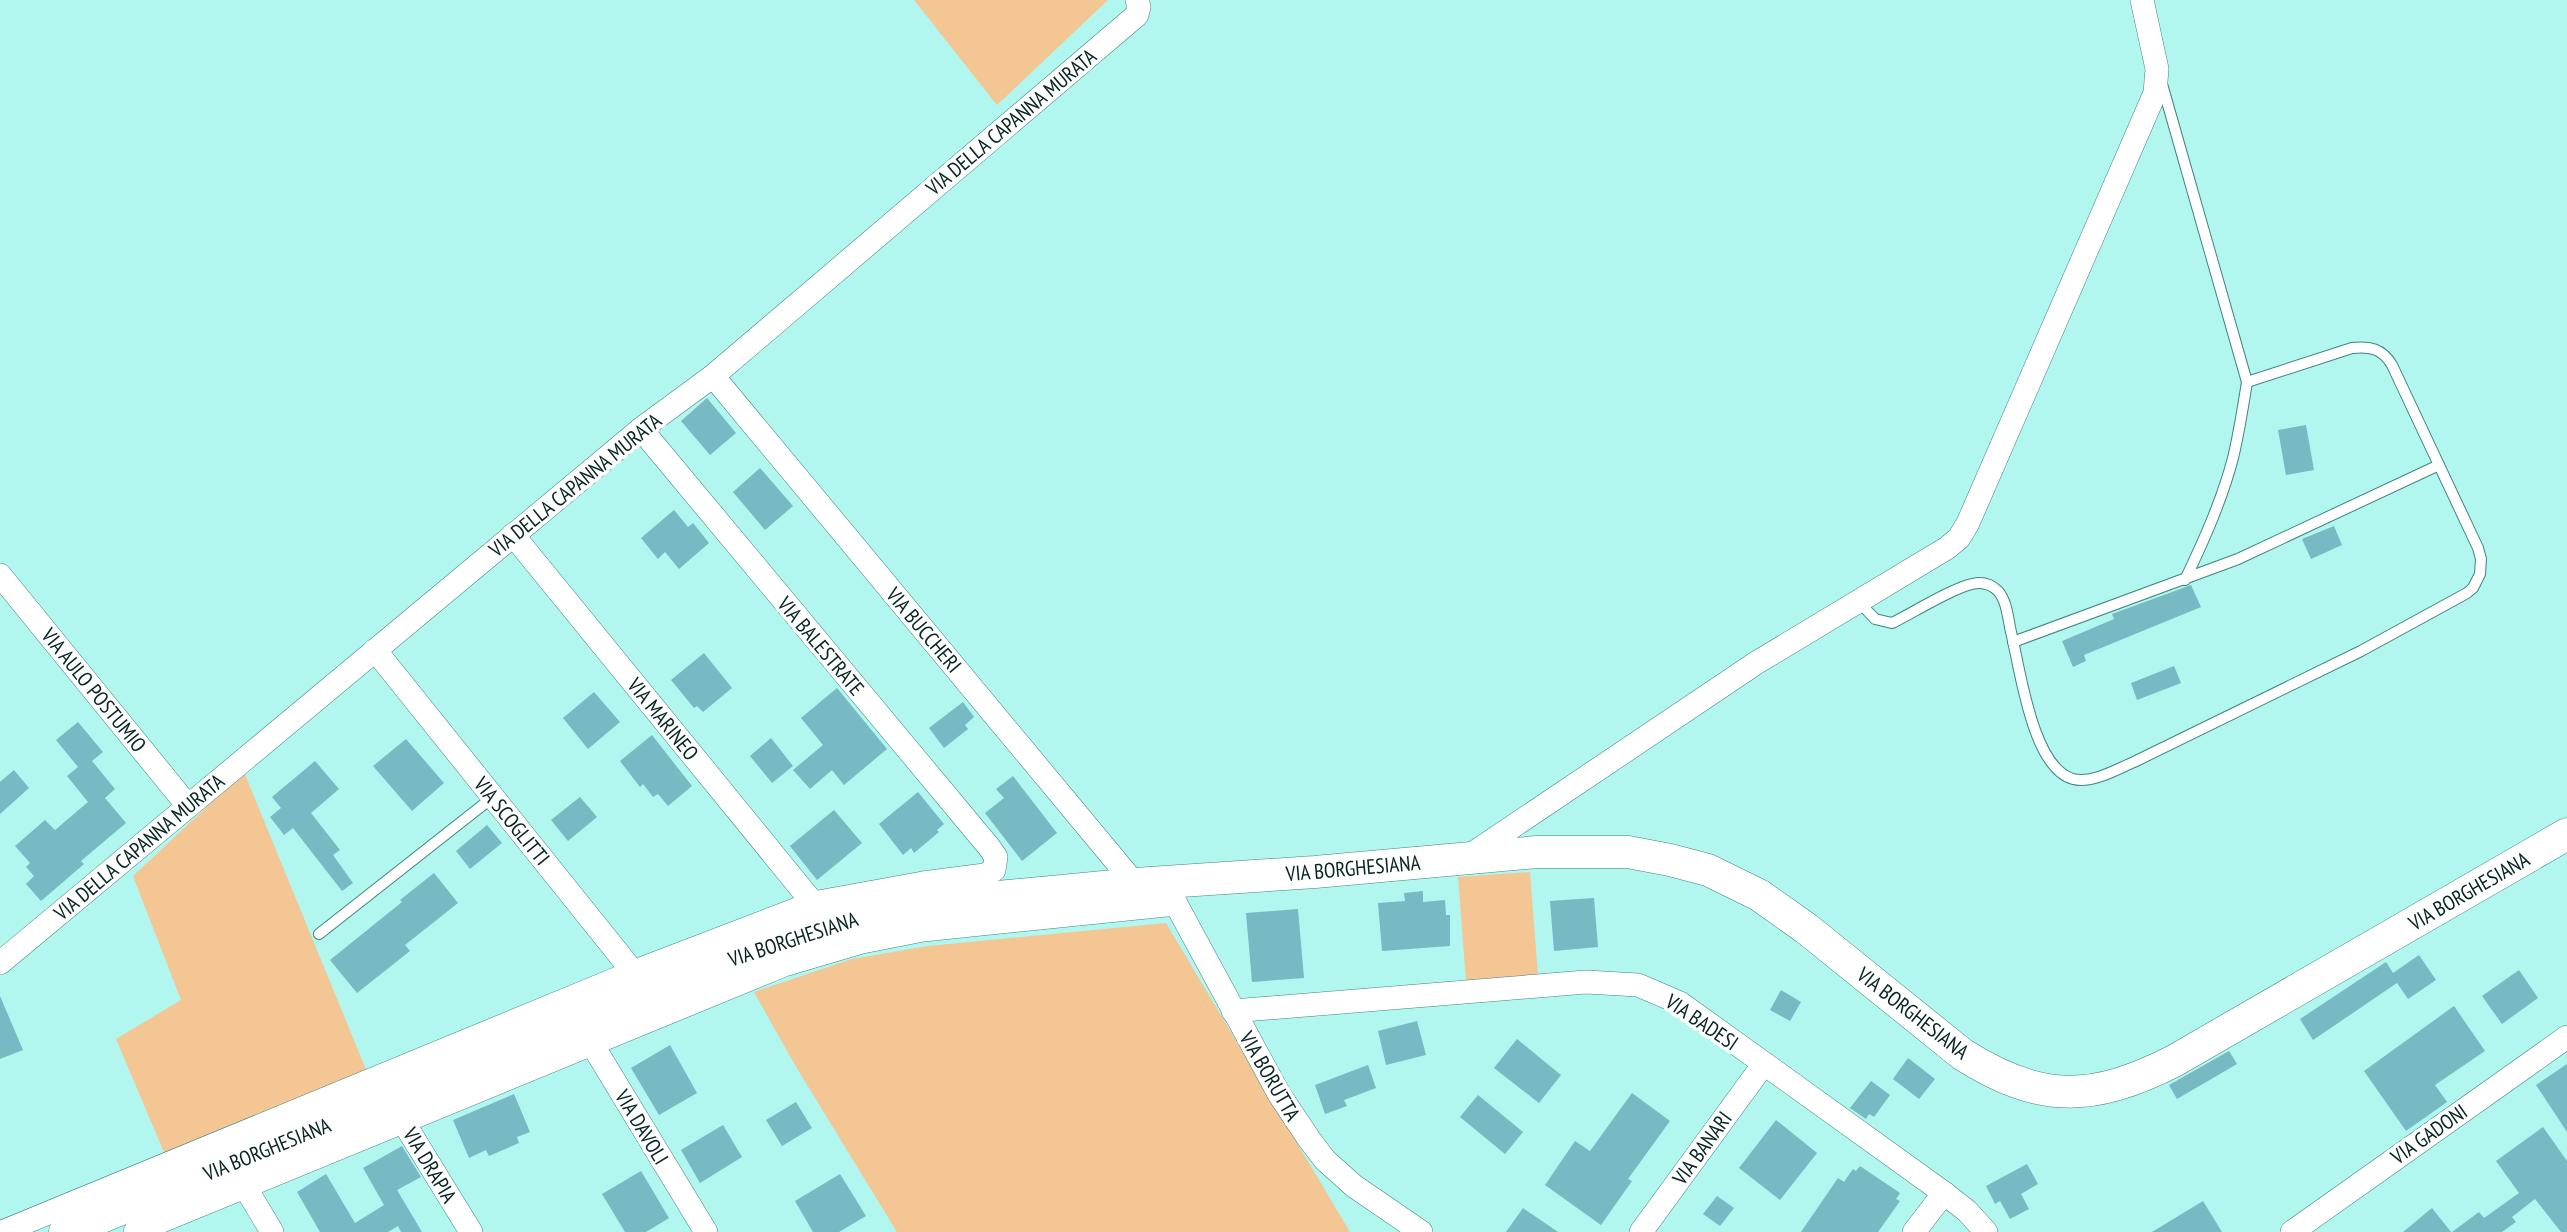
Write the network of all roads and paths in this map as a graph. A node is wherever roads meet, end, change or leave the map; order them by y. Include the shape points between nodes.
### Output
1 (1138, 0) edge
2 (2141, 0) edge
3 (2157, 69) junction
4 (713, 376) junction
5 (2247, 382) junction
6 (640, 429) junction
7 (2439, 465) junction
8 (513, 535) junction
9 (0, 575) edge
10 (2185, 580) junction
11 (1858, 601) junction
12 (2013, 642) junction
13 (375, 650) junction
14 (493, 797) junction
15 (188, 806) junction
16 (2567, 834) edge
17 (1465, 858) junction
18 (996, 865) joint
19 (1158, 890) junction
20 (813, 902) junction
21 (319, 934) dead end
22 (779, 953) junction
23 (0, 963) edge
24 (642, 982) junction
25 (1233, 1011) junction
26 (585, 1032) junction
27 (2567, 1037) edge
28 (1763, 1065) junction
29 (397, 1111) junction
30 (238, 1175) junction
31 (1944, 1193) junction
32 (2, 1232) edge
33 (65, 1232) edge
34 (135, 1232) edge
35 (272, 1232) edge
36 (471, 1232) edge
37 (706, 1232) edge
38 (1421, 1232) edge
39 (1642, 1232) edge
40 (1914, 1232) edge
41 (1986, 1232) edge
42 (2292, 1232) edge

1 - 4 street, VIA DELLA CAPANNA MURATA via 1136,15
2 - 3 street
3 - 5 lane
3 - 11 street via 2152,100 1964,531 1947,548
4 - 6 street, VIA DELLA CAPANNA MURATA
4 - 19 street, VIA BUCCHERI
5 - 7 lane via 2341,351 2374,348 2392,365
5 - 10 lane via 2225,484
6 - 8 street, VIA DELLA CAPANNA MURATA
6 - 18 street, VIA BALESTRATE via 989,847
7 - 10 lane
7 - 12 lane via 2480,553 2480,574 2473,588 2361,651 2134,762 2081,780 2054,767 2034,727
8 - 13 street, VIA DELLA CAPANNA MURATA
8 - 20 street, VIA MARINEO
9 - 15 street, VIA AULO POSTUMIO
10 - 12 lane
11 - 12 lane via 1875,619 1892,623 1963,587 1984,583 2003,599
11 - 17 street via 1756,663
13 - 14 street, VIA SCOGLITTI
13 - 15 street, VIA DELLA CAPANNA MURATA
14 - 21 lane
14 - 24 street, VIA SCOGLITTI
15 - 23 street, VIA DELLA CAPANNA MURATA
16 - 17 street, VIA BORGHESIANA via 2174,1061 2124,1083 2077,1092 2032,1088 1962,1054 1785,912 1708,870 1616,851
17 - 19 street, VIA BORGHESIANA
18 - 20 street, VIA BORGHESIANA via 985,875
19 - 22 street, VIA BORGHESIANA
19 - 22 street, VIA BORGHESIANA via 976,899 873,913 830,923
19 - 25 street, VIA BORUTTA
20 - 24 street, VIA BORGHESIANA
22 - 24 street, VIA BORGHESIANA
22 - 26 street, VIA BORGHESIANA
24 - 26 street, VIA BORGHESIANA
24 - 32 street, VIA BORGHESIANA
25 - 28 street, VIA BADESI via 1617,982 1638,985 1680,1003
25 - 38 street, VIA BORUTTA via 1289,1110 1325,1160 1366,1196
26 - 29 street, VIA BORGHESIANA
26 - 37 street, VIA DAVOLI
27 - 42 street, VIA GADONI
28 - 31 street, VIA BADESI
28 - 39 street, VIA BANARI
29 - 30 street, VIA BORGHESIANA
29 - 36 street, VIA DRAPIA
30 - 33 street, VIA BORGHESIANA
30 - 34 street, VIA BORGHESIANA
30 - 35 street
31 - 40 street
31 - 41 street, VIA BADESI

